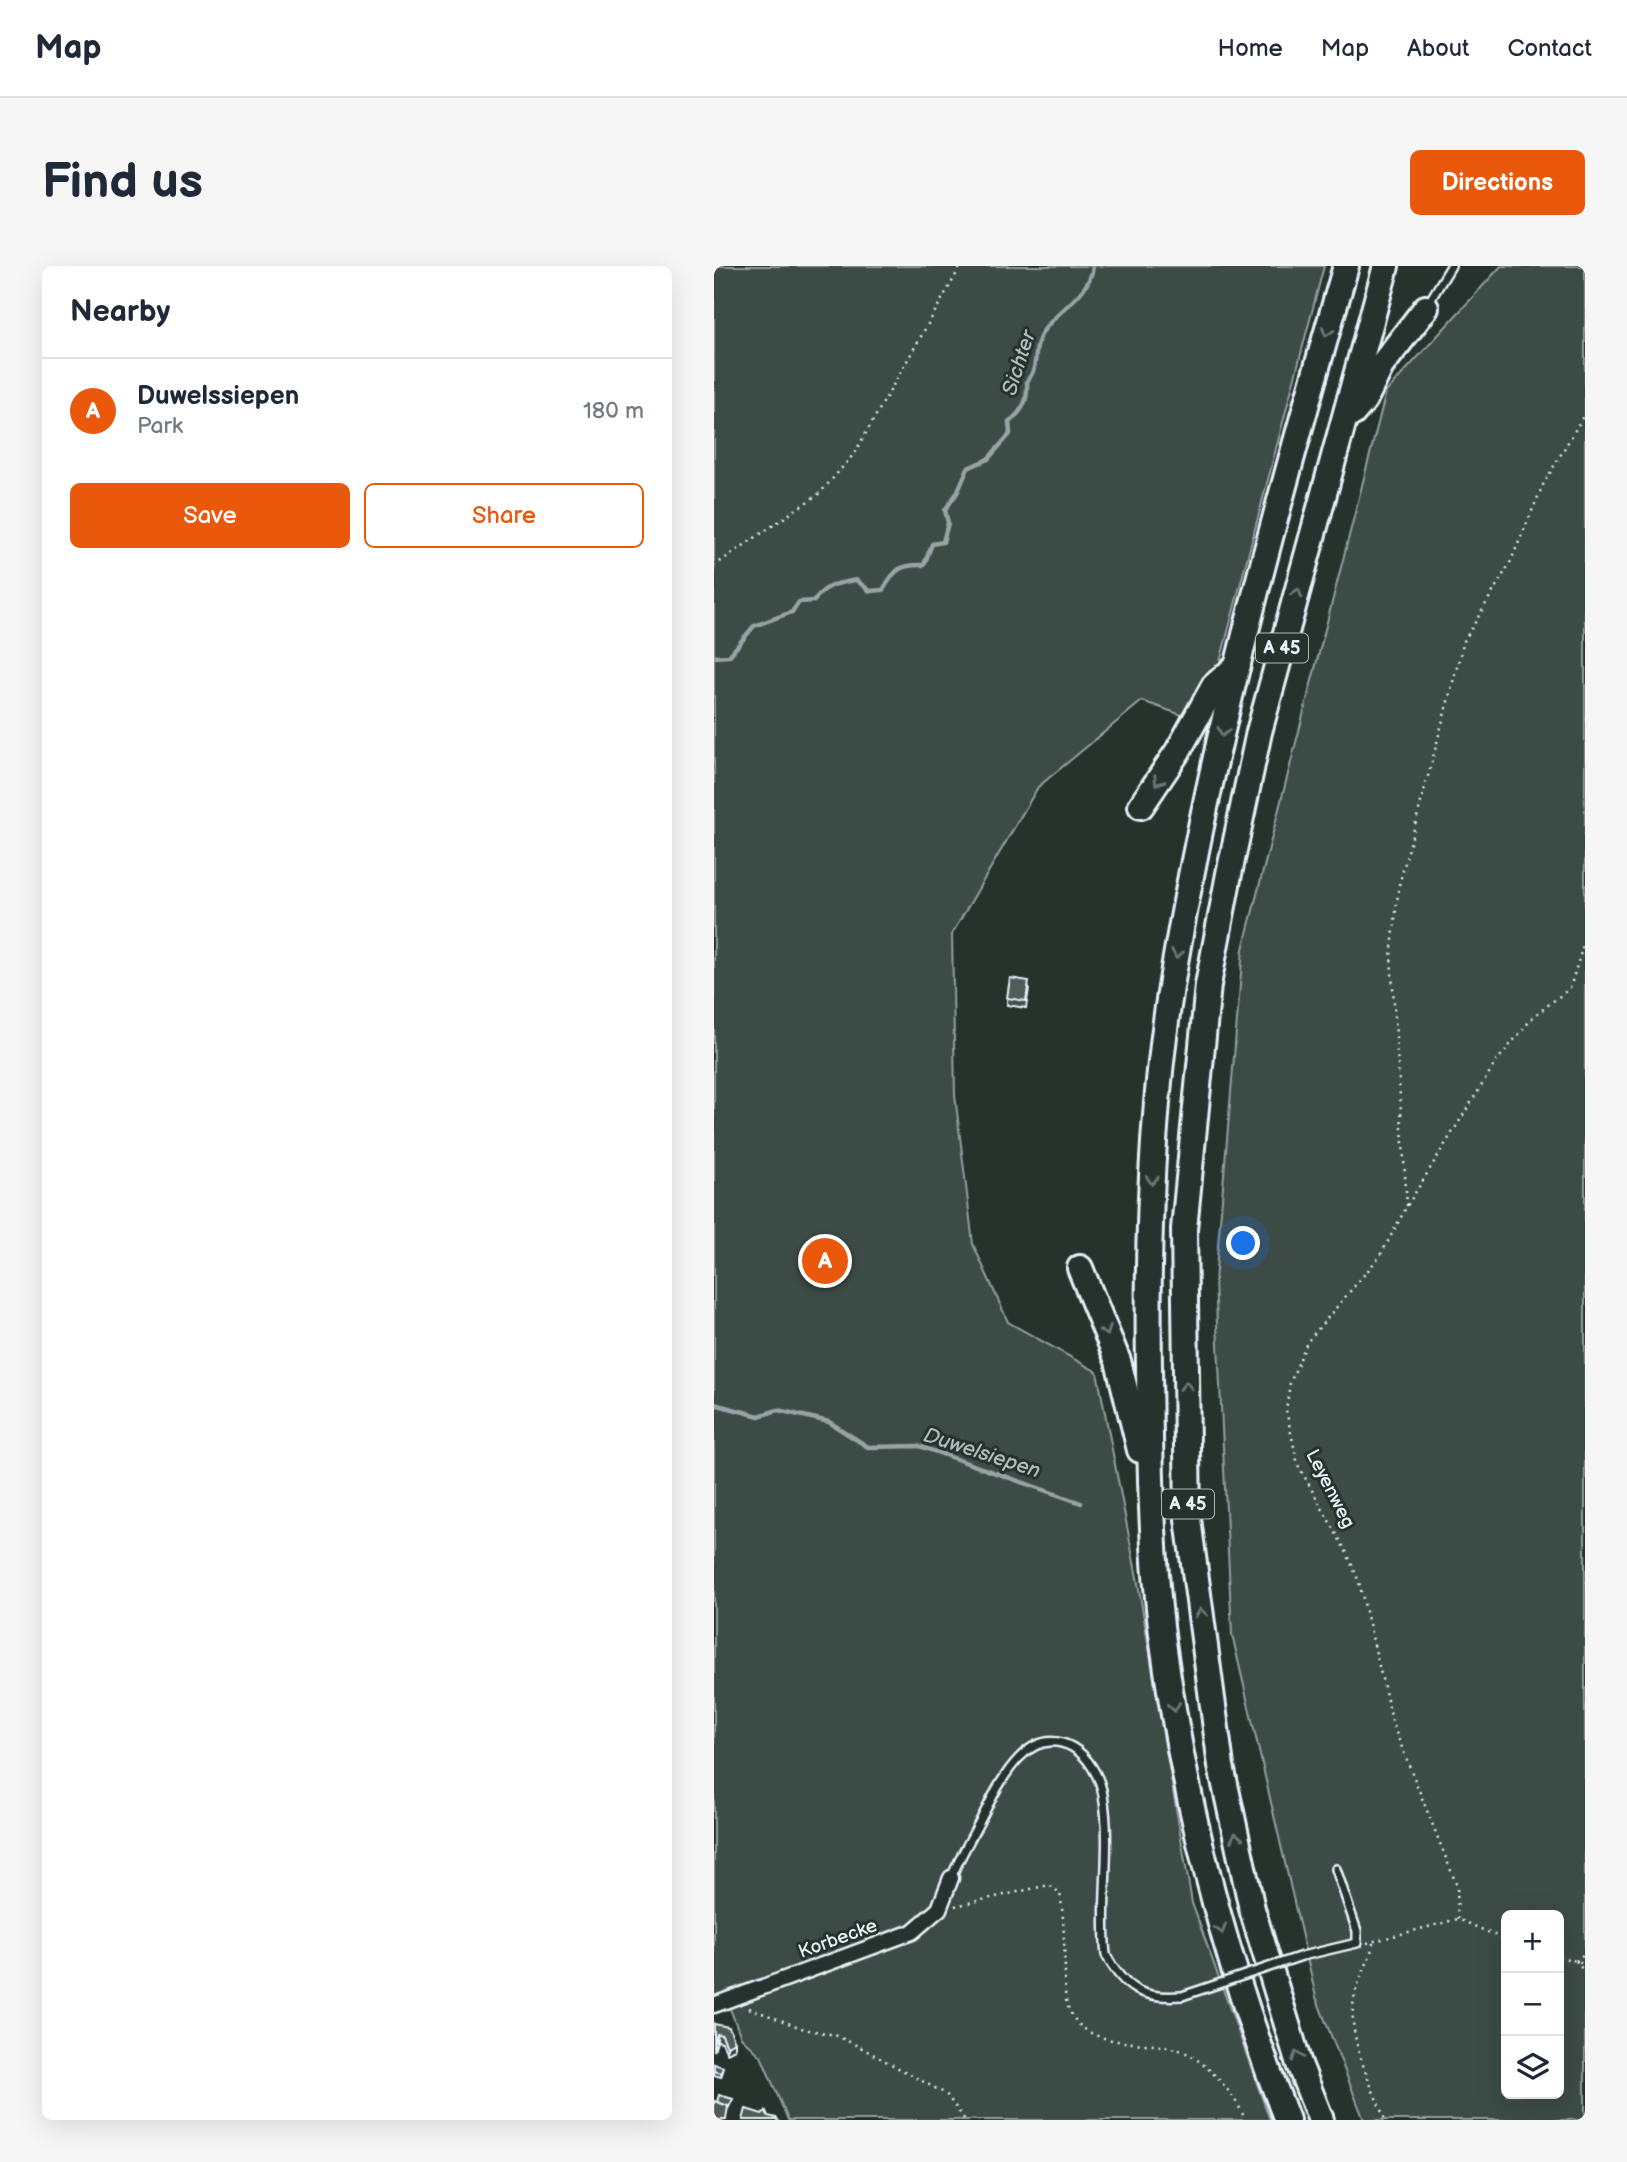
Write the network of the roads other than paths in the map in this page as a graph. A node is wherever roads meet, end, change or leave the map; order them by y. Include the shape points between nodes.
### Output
1 (1346, 266) edge
2 (1386, 266) edge
3 (1451, 266) edge
4 (1426, 308) joint
5 (1344, 424) junction
6 (1238, 665) junction
7 (1141, 806) dead end
8 (1080, 1268) dead end
9 (1151, 1493) junction
10 (1336, 1869) dead end
11 (951, 1878) joint
12 (714, 2005) edge
13 (1286, 2120) edge
14 (1321, 2120) edge

1 -> 6 highway, A 45 via 1261,565
2 - 5 highway, A 45
3 - 4 lane
4 - 5 highway
14 -> 5 highway, A 45 via 1299,2064 1252,1909 1221,1766 1188,1519 1184,1229 1208,985 1228,874 1259,732
6 -> 7 highway via 1214,686
6 -> 9 highway, A 45 via 1173,978 1157,1111 1147,1256
8 -> 9 highway via 1118,1361
9 -> 13 highway, A 45 via 1163,1640 1209,1890 1252,2032
10 - 11 lane, bridge via 1357,1943 1302,1956 1182,1996 1140,1993 1119,1978 1106,1955 1103,1794 1092,1765 1062,1742 1039,1744 1007,1771
11 - 12 street, Korbecke via 939,1909 912,1932

